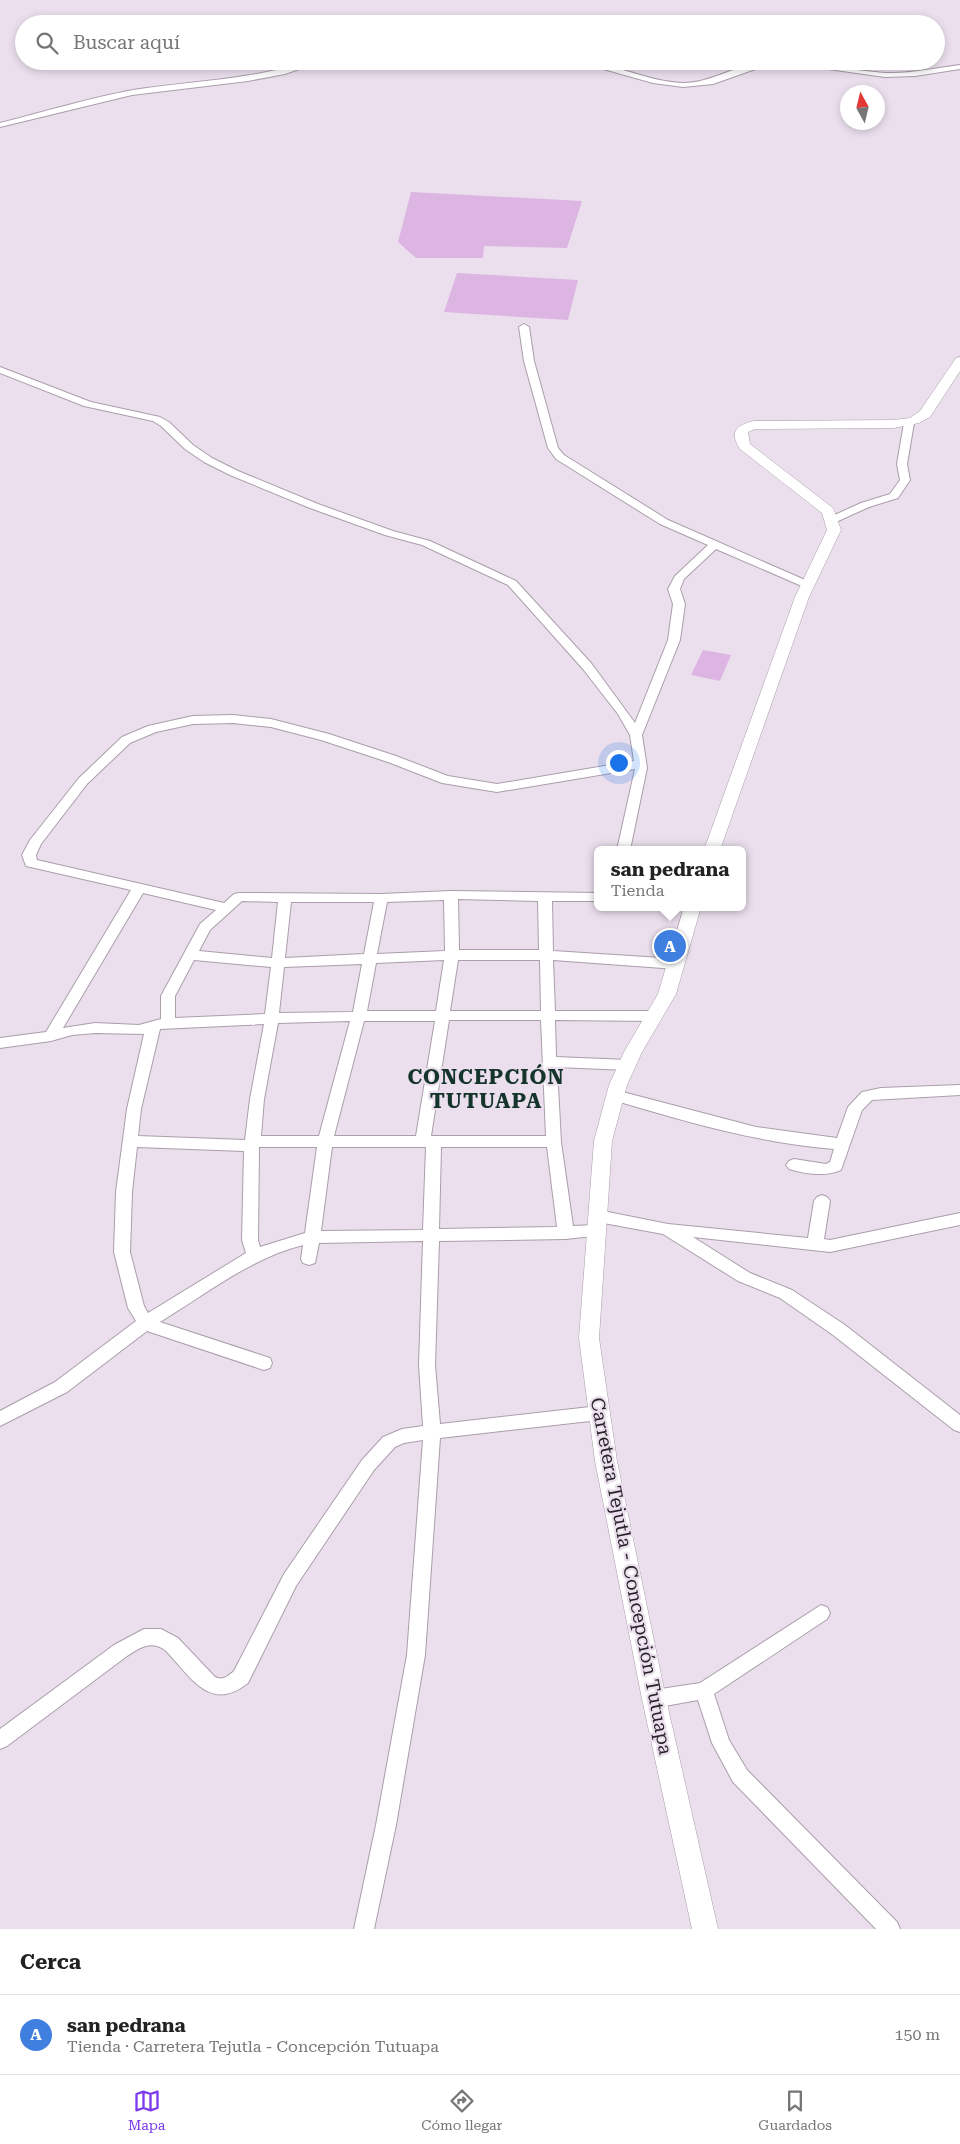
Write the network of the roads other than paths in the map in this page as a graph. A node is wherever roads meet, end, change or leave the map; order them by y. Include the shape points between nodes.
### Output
1 (960, 67) edge
2 (945, 69) edge
3 (291, 70) edge
4 (612, 70) edge
5 (745, 70) edge
6 (850, 70) edge
7 (941, 70) edge
8 (0, 125) edge
9 (524, 328) dead end
10 (960, 362) edge
11 (0, 370) edge
12 (910, 422) junction
13 (832, 520) junction
14 (715, 544) junction
15 (808, 585) junction
16 (636, 735) junction
17 (640, 764) junction
18 (624, 846) edge
19 (713, 846) edge
20 (140, 887) junction
21 (451, 895) junction
22 (544, 896) junction
23 (594, 897) edge
24 (285, 898) junction
25 (381, 898) junction
26 (227, 908) junction
27 (691, 911) edge
28 (190, 955) junction
29 (452, 955) junction
30 (546, 955) junction
31 (370, 958) junction
32 (278, 963) junction
33 (676, 964) junction
34 (444, 1014) junction
35 (359, 1015) junction
36 (548, 1015) junction
37 (655, 1016) junction
38 (272, 1017) junction
39 (161, 1024) junction
40 (51, 1036) junction
41 (0, 1043) edge
42 (549, 1062) junction
43 (628, 1065) junction
44 (960, 1090) edge
45 (615, 1095) junction
46 (429, 1141) junction
47 (131, 1142) junction
48 (325, 1142) junction
49 (554, 1142) junction
50 (842, 1144) junction
51 (252, 1146) junction
52 (794, 1165) dead end
53 (822, 1201) dead end
54 (960, 1219) edge
55 (597, 1224) junction
56 (667, 1229) junction
57 (566, 1233) junction
58 (430, 1235) junction
59 (312, 1237) junction
60 (815, 1244) junction
61 (254, 1256) junction
62 (310, 1259) dead end
63 (146, 1323) junction
64 (264, 1363) dead end
65 (599, 1413) junction
66 (0, 1419) edge
67 (960, 1424) edge
68 (432, 1433) junction
69 (821, 1613) dead end
70 (704, 1691) junction
71 (654, 1699) junction
72 (0, 1740) edge
73 (364, 1929) edge
74 (705, 1929) edge
75 (890, 1929) edge

1 - 2 street
3 - 8 street via 248,79 132,92
4 - 5 street via 683,85 710,82
6 - 7 street via 885,75
9 - 14 street via 529,361 553,448 560,457 648,513
10 - 12 street via 925,414
11 - 16 street via 88,404 156,419 189,447 234,473 314,506 426,543 512,583 587,666
12 - 13 street via 902,464 905,480 894,496 864,504
12 - 13 street via 754,425 744,427 740,432 744,446 828,511
13 - 15 street via 834,530
14 - 15 street
14 - 16 street via 680,578 674,589 679,604 674,640
15 - 19 street
16 - 17 street
17 - 18 street
17 - 20 street via 497,788 446,780 392,759 271,723 233,719 193,720 152,729 126,740 83,781 29,855 32,863
20 - 26 street
20 - 40 street
21 - 22 street
21 - 25 street
21 - 29 street
22 - 23 street
22 - 30 street
24 - 25 street
24 - 26 street via 239,896
24 - 32 street
25 - 31 street
26 - 28 street via 205,927
27 - 33 street, Carretera Tejutla - Concepción Tutuapa
28 - 32 street
28 - 39 street via 168,996
29 - 30 street
29 - 31 street
29 - 34 street
30 - 33 street
30 - 36 street
31 - 32 street
31 - 35 street
32 - 38 street
33 - 37 street, Carretera Tejutla - Concepción Tutuapa via 667,994
34 - 35 street
34 - 36 street
34 - 46 street
35 - 38 street
35 - 48 street
36 - 37 street
36 - 42 street
37 - 43 street, Carretera Tejutla - Concepción Tutuapa
38 - 39 street
38 - 51 street
39 - 40 street via 140,1030 72,1030
39 - 47 street via 150,1036 134,1108
40 - 41 street
42 - 43 street
42 - 49 street
43 - 45 street, Carretera Tejutla - Concepción Tutuapa
44 - 50 street via 867,1096 855,1107
45 - 50 street via 755,1133 812,1143
45 - 55 street, Carretera Tejutla - Concepción Tutuapa via 603,1140
46 - 48 street
46 - 49 street
46 - 58 street
47 - 51 street
47 - 63 street via 124,1192 122,1252 136,1308
48 - 51 street via 256,1141
48 - 59 street
49 - 57 street
50 - 52 street via 836,1166 828,1170
51 - 61 street via 250,1240
53 - 60 street
54 - 60 street via 830,1246
55 - 56 street
55 - 57 street
55 - 65 street, Carretera Tejutla - Concepción Tutuapa via 589,1338
56 - 60 street
56 - 67 street via 744,1277 786,1294 839,1330
57 - 58 street
58 - 59 street
58 - 68 street via 427,1365
59 - 61 street
59 - 62 street
61 - 63 street
63 - 64 street via 199,1344
63 - 66 street via 61,1387
65 - 68 street
65 - 71 street, Carretera Tejutla - Concepción Tutuapa
68 - 72 street via 402,1436 389,1442 368,1465 290,1580 241,1677 228,1686 218,1687 206,1682 178,1650 163,1638 149,1636 125,1648
68 - 73 street via 416,1655
69 - 70 street
70 - 71 street
70 - 75 street via 721,1743 740,1776
71 - 74 street, Carretera Tejutla - Concepción Tutuapa

